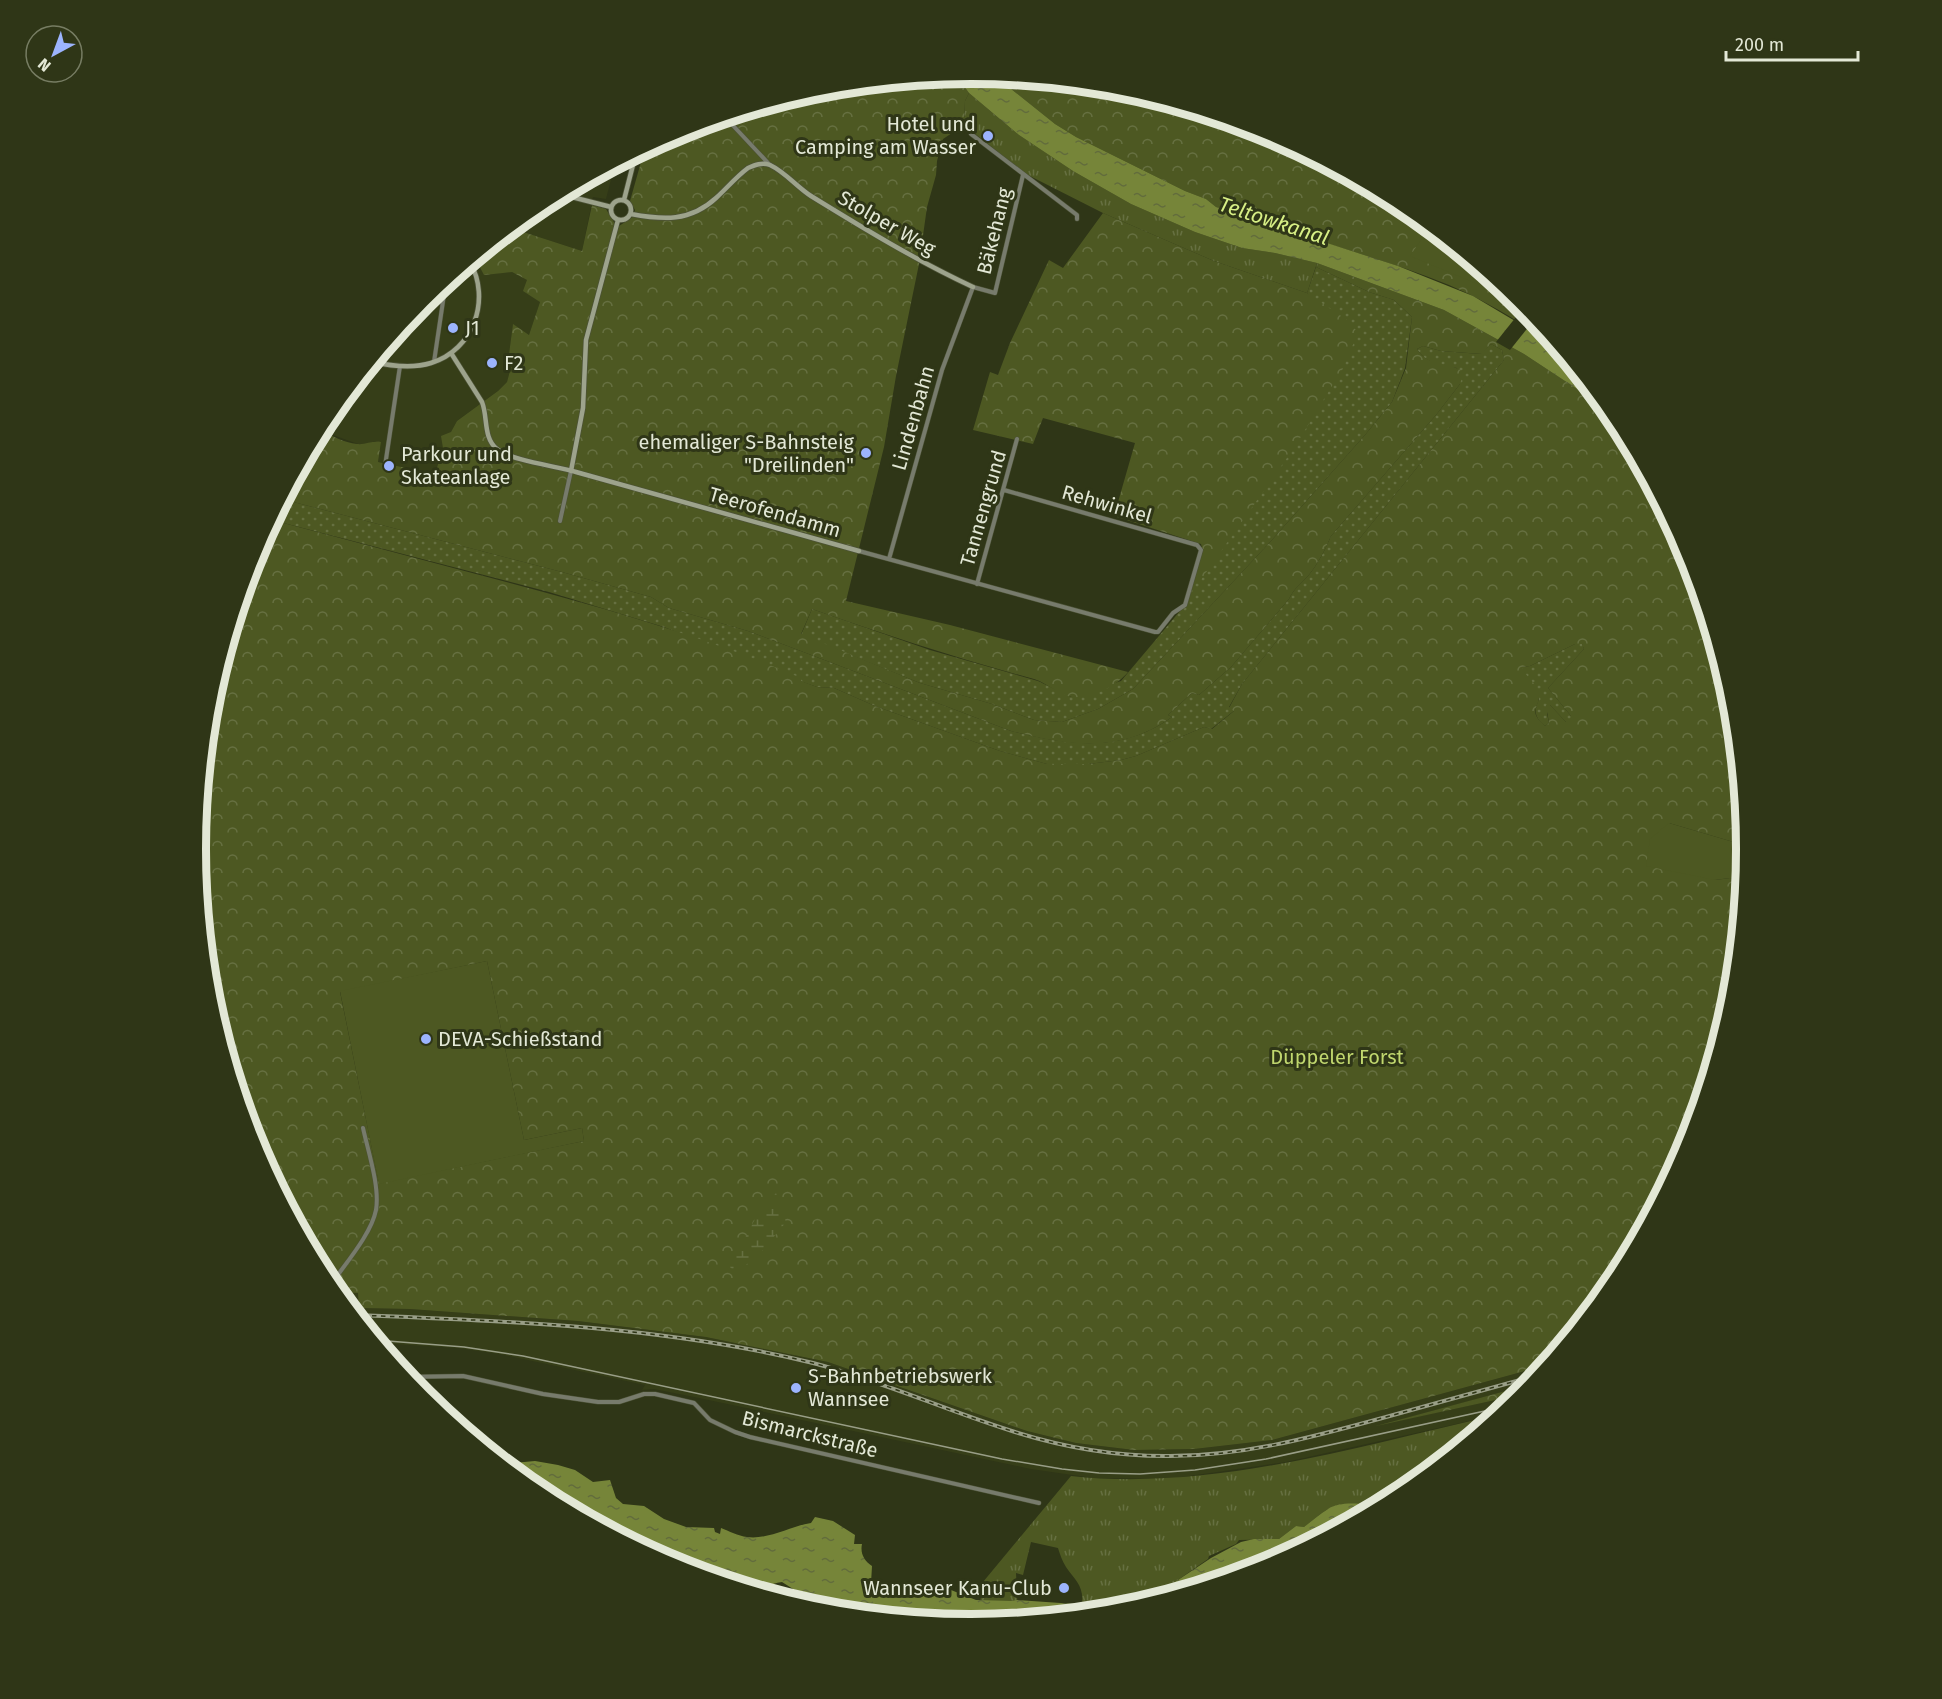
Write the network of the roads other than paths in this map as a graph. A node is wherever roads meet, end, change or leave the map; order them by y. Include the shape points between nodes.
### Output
1 (731, 123) edge
2 (971, 134) dead end
3 (634, 162) edge
4 (771, 166) junction
5 (1023, 176) junction
6 (572, 197) edge
7 (624, 200) junction
8 (611, 207) junction
9 (631, 214) junction
10 (1077, 219) dead end
11 (618, 220) junction
12 (473, 268) edge
13 (973, 287) junction
14 (995, 293) joint
15 (444, 295) edge
16 (451, 353) junction
17 (380, 363) edge
18 (434, 363) junction
19 (400, 366) junction
20 (1017, 439) dead end
21 (385, 466) dead end
22 (571, 471) junction
23 (1004, 490) junction
24 (560, 521) dead end
25 (859, 551) joint
26 (889, 559) junction
27 (977, 584) junction
28 (1151, 631) joint
29 (363, 1128) dead end
30 (336, 1277) edge
31 (417, 1377) edge
32 (1039, 1503) dead end

1 - 4 street, Stolper Weg
2 - 5 street, Bäkehang
3 - 7 street
4 - 9 street via 748,168 708,206 693,214 676,219
4 - 13 street, Stolper Weg via 810,195
5 - 10 street, Bäkehang via 1077,215
5 - 14 street, Bäkehang
6 - 8 street
7 - 8 street
7 - 9 street via 630,204
8 - 11 street
9 - 11 street
11 - 22 street via 586,340 583,408
12 - 16 street via 480,293 478,313 467,336
13 - 14 street, Stolper Weg
13 - 26 street, Lindenbahn via 942,370
15 - 18 street
16 - 18 street
16 - 22 street, Teerofendamm via 482,402 488,437 496,448 511,456
17 - 19 street
18 - 19 street
19 - 21 street
20 - 23 street, Tannengrund
22 - 24 street
22 - 25 street, Teerofendamm
23 - 27 street, Tannengrund
23 - 28 street, Rehwinkel via 1197,545 1201,550 1185,605 1158,632
25 - 26 street, Teerofendamm
26 - 27 street, Teerofendamm
27 - 28 street, Teerofendamm
29 - 30 street via 376,1210 369,1229
31 - 32 street, Bismarckstraße via 463,1377 598,1402 656,1394 694,1403 715,1423 750,1437

